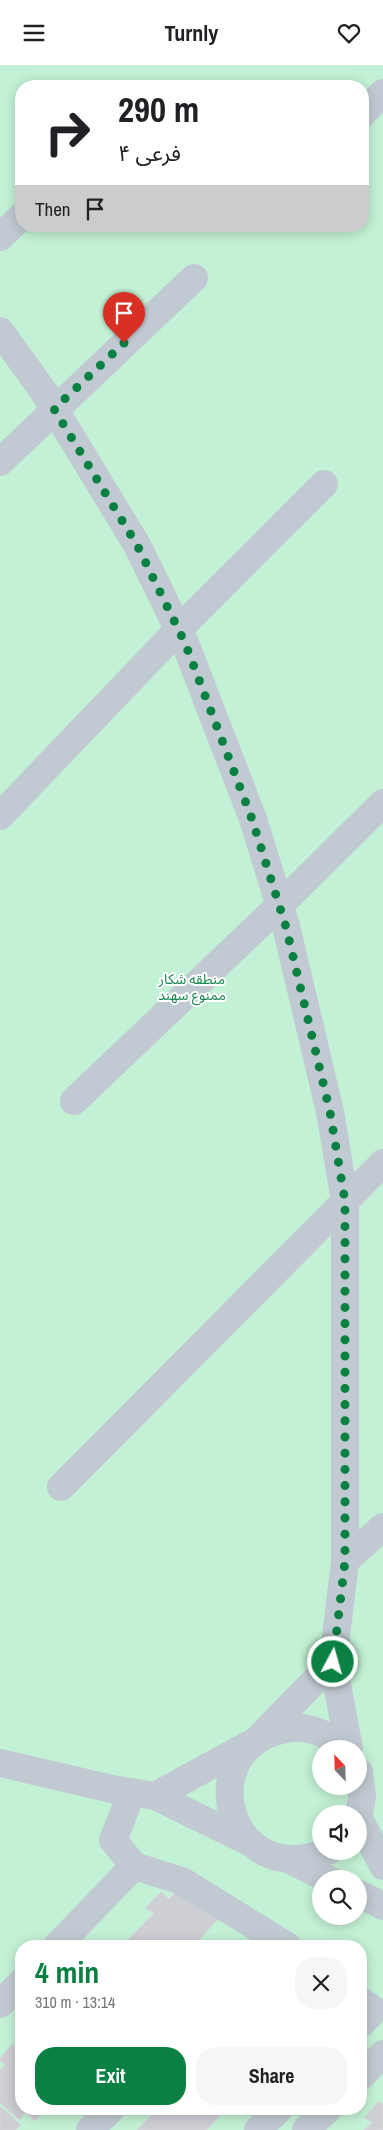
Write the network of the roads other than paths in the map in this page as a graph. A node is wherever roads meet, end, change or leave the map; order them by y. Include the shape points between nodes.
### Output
1 (383, 93) edge
2 (369, 106) edge
3 (15, 223) edge
4 (0, 237) edge
5 (194, 278) dead end
6 (0, 331) edge
7 (54, 409) junction
8 (0, 462) edge
9 (324, 484) dead end
10 (179, 629) junction
11 (383, 803) edge
12 (0, 815) edge
13 (280, 905) junction
14 (74, 1101) dead end
15 (383, 1163) edge
16 (345, 1201) junction
17 (61, 1487) dead end
18 (383, 1527) edge
19 (345, 1561) junction
20 (333, 1662) junction
21 (335, 1740) edge
22 (347, 1740) edge
23 (255, 1742) junction
24 (0, 1763) edge
25 (143, 1794) junction
26 (367, 1834) edge
27 (250, 1843) junction
28 (312, 1858) edge
29 (290, 1860) junction
30 (134, 1866) junction
31 (383, 1866) edge
32 (312, 1871) edge
33 (367, 1898) edge
34 (383, 1906) edge
35 (63, 1940) edge
36 (273, 1940) edge
37 (15, 1989) edge
38 (0, 2004) edge
39 (367, 2005) edge
40 (367, 2018) edge
41 (383, 2054) edge
42 (367, 2070) edge
43 (105, 2115) edge
44 (273, 2115) edge
45 (322, 2115) edge
46 (90, 2130) edge
47 (258, 2130) edge
48 (306, 2130) edge

1 - 2 street
3 - 4 street
5 - 7 street
6 - 7 street
7 - 8 street
7 - 10 street via 137,545
9 - 10 street
10 - 12 street
10 - 13 street via 252,819
11 - 13 street
13 - 14 street
13 - 16 street via 330,1112
15 - 16 street
16 - 17 street
16 - 19 street
18 - 19 street
19 - 20 street
20 - 22 street
20 - 23 street
21 - 23 street via 315,1730 293,1727 271,1732
23 - 25 street
23 - 27 street via 237,1761 230,1782 229,1804 237,1825
24 - 25 street
25 - 27 street
25 - 30 street via 113,1841
26 - 31 street
27 - 29 street via 268,1855
28 - 29 street
29 - 32 street
30 - 35 street
30 - 36 street via 182,1881
33 - 34 street
37 - 38 street
39 - 40 street via 374,2010
41 - 42 street
43 - 46 street
44 - 47 street
45 - 48 street

